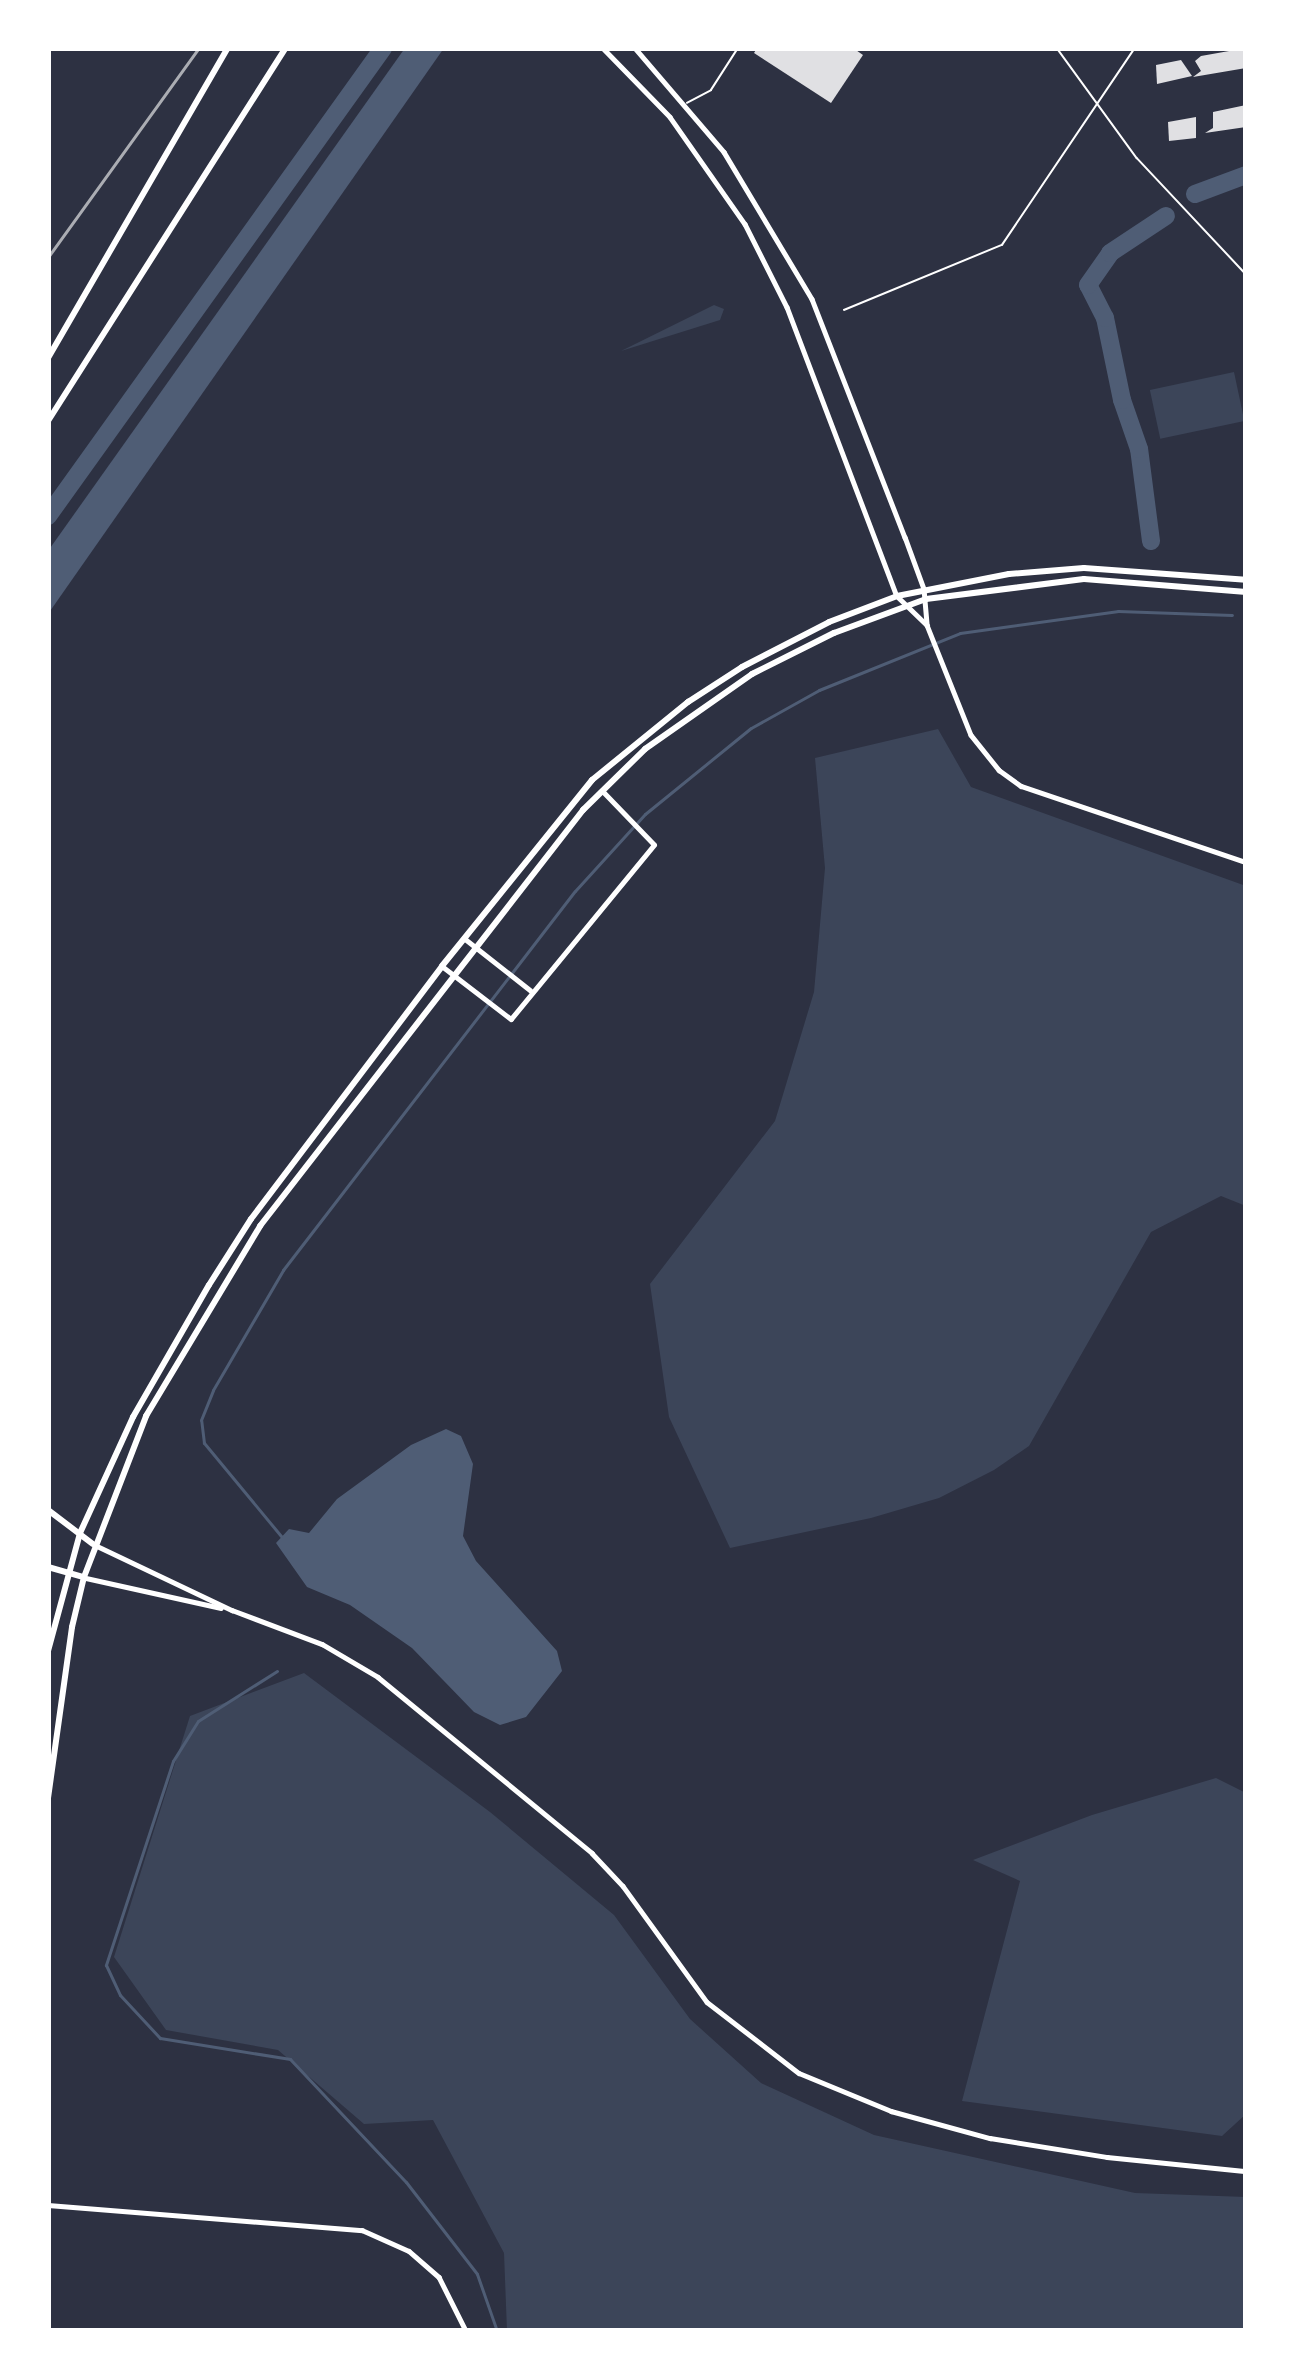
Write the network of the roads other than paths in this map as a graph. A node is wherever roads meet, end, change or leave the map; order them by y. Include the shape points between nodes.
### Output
1 (228, 48) edge
2 (286, 48) edge
3 (603, 48) edge
4 (635, 48) edge
5 (738, 48) edge
6 (1057, 48) edge
7 (1135, 48) edge
8 (686, 104) junction
9 (1096, 106) junction
10 (670, 117) junction
11 (1246, 274) edge
12 (844, 310) dead end
13 (48, 358) edge
14 (48, 421) edge
15 (1246, 580) edge
16 (924, 589) junction
17 (1246, 592) edge
18 (897, 596) junction
19 (926, 599) junction
20 (906, 607) junction
21 (927, 625) junction
22 (602, 791) junction
23 (1246, 862) edge
24 (464, 938) junction
25 (474, 946) junction
26 (442, 966) junction
27 (452, 974) junction
28 (532, 992) junction
29 (48, 1510) edge
30 (80, 1533) junction
31 (94, 1545) junction
32 (48, 1567) edge
33 (66, 1575) junction
34 (85, 1577) junction
35 (232, 1610) junction
36 (48, 1651) edge
37 (48, 1798) edge
38 (1246, 2171) edge
39 (48, 2205) edge
40 (466, 2331) edge

1 - 13 main road
2 - 14 main road
3 - 10 street
4 - 8 street
5 - 8 lane via 711,90
6 - 9 lane
7 - 9 lane
8 - 10 lane
8 - 16 street via 764,213 812,299
9 - 11 lane
9 - 12 lane via 1002,245
10 - 18 street via 773,276
15 - 16 main road via 1084,568
16 - 18 main road
16 - 19 street
17 - 19 main road via 1084,579
18 - 20 street
18 - 24 main road via 742,667 639,740 574,799
19 - 20 main road
19 - 21 street
20 - 21 street
20 - 22 main road via 752,674 645,749
21 - 23 street via 971,735 1000,770 1022,786
22 - 25 main road
22 - 28 street via 654,845
24 - 25 street
24 - 26 main road
25 - 27 main road
25 - 28 street
26 - 27 street
26 - 30 main road via 250,1220 133,1417
27 - 28 street via 511,1019
27 - 31 main road via 217,1290 146,1416
29 - 30 main road
30 - 31 main road
30 - 33 main road
31 - 34 main road
31 - 35 street
32 - 33 main road
33 - 34 main road
33 - 36 main road
34 - 35 street
34 - 37 main road
35 - 38 street via 322,1644 443,1725 608,1869 707,2002 799,2073 891,2111 990,2138
39 - 40 street via 362,2230 409,2251 439,2277

